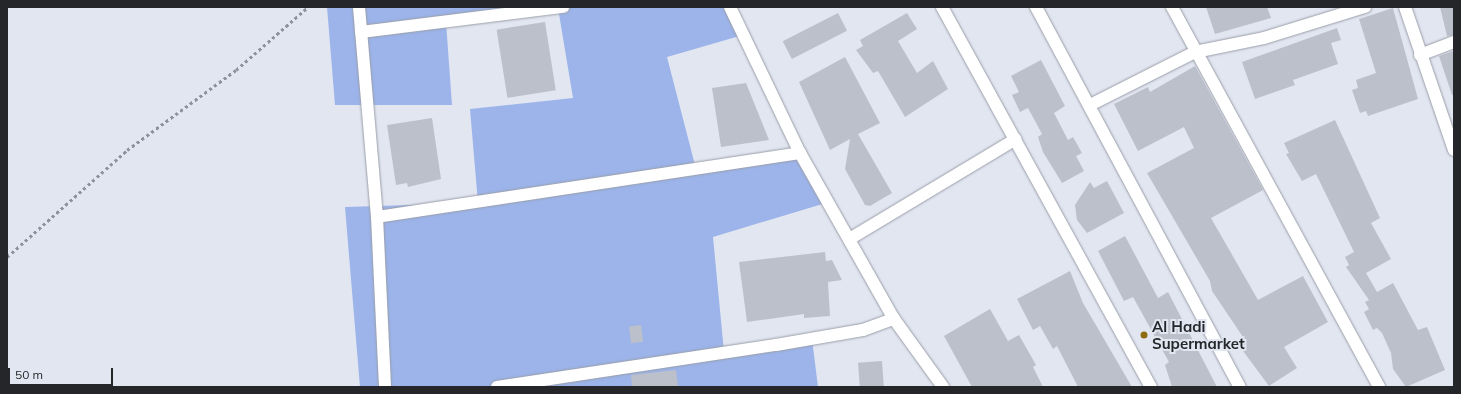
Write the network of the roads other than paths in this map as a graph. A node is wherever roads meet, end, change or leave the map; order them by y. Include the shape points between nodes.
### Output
1 (359, 7) edge
2 (563, 7) edge
3 (730, 7) edge
4 (942, 7) edge
5 (1036, 7) edge
6 (1172, 7) edge
7 (1365, 7) edge
8 (1405, 7) edge
9 (361, 32) junction
10 (1454, 42) edge
11 (1195, 52) junction
12 (1420, 55) junction
13 (1090, 105) junction
14 (1016, 139) junction
15 (1454, 150) edge
16 (800, 153) junction
17 (377, 217) junction
18 (851, 238) junction
19 (894, 319) junction
20 (385, 387) edge
21 (497, 387) edge
22 (943, 387) edge
23 (1151, 387) edge
24 (1240, 387) edge
25 (1379, 387) edge

1 - 9 street
2 - 9 street
3 - 16 street
4 - 14 street
5 - 13 street
6 - 11 street
7 - 11 street via 1264,38
8 - 12 street
9 - 17 street
10 - 12 street
11 - 13 street
11 - 25 street
12 - 15 street
13 - 24 street
14 - 18 street
14 - 23 street
16 - 17 street
16 - 18 street
17 - 20 street
18 - 19 street
19 - 21 street via 863,330 776,345
19 - 22 street

